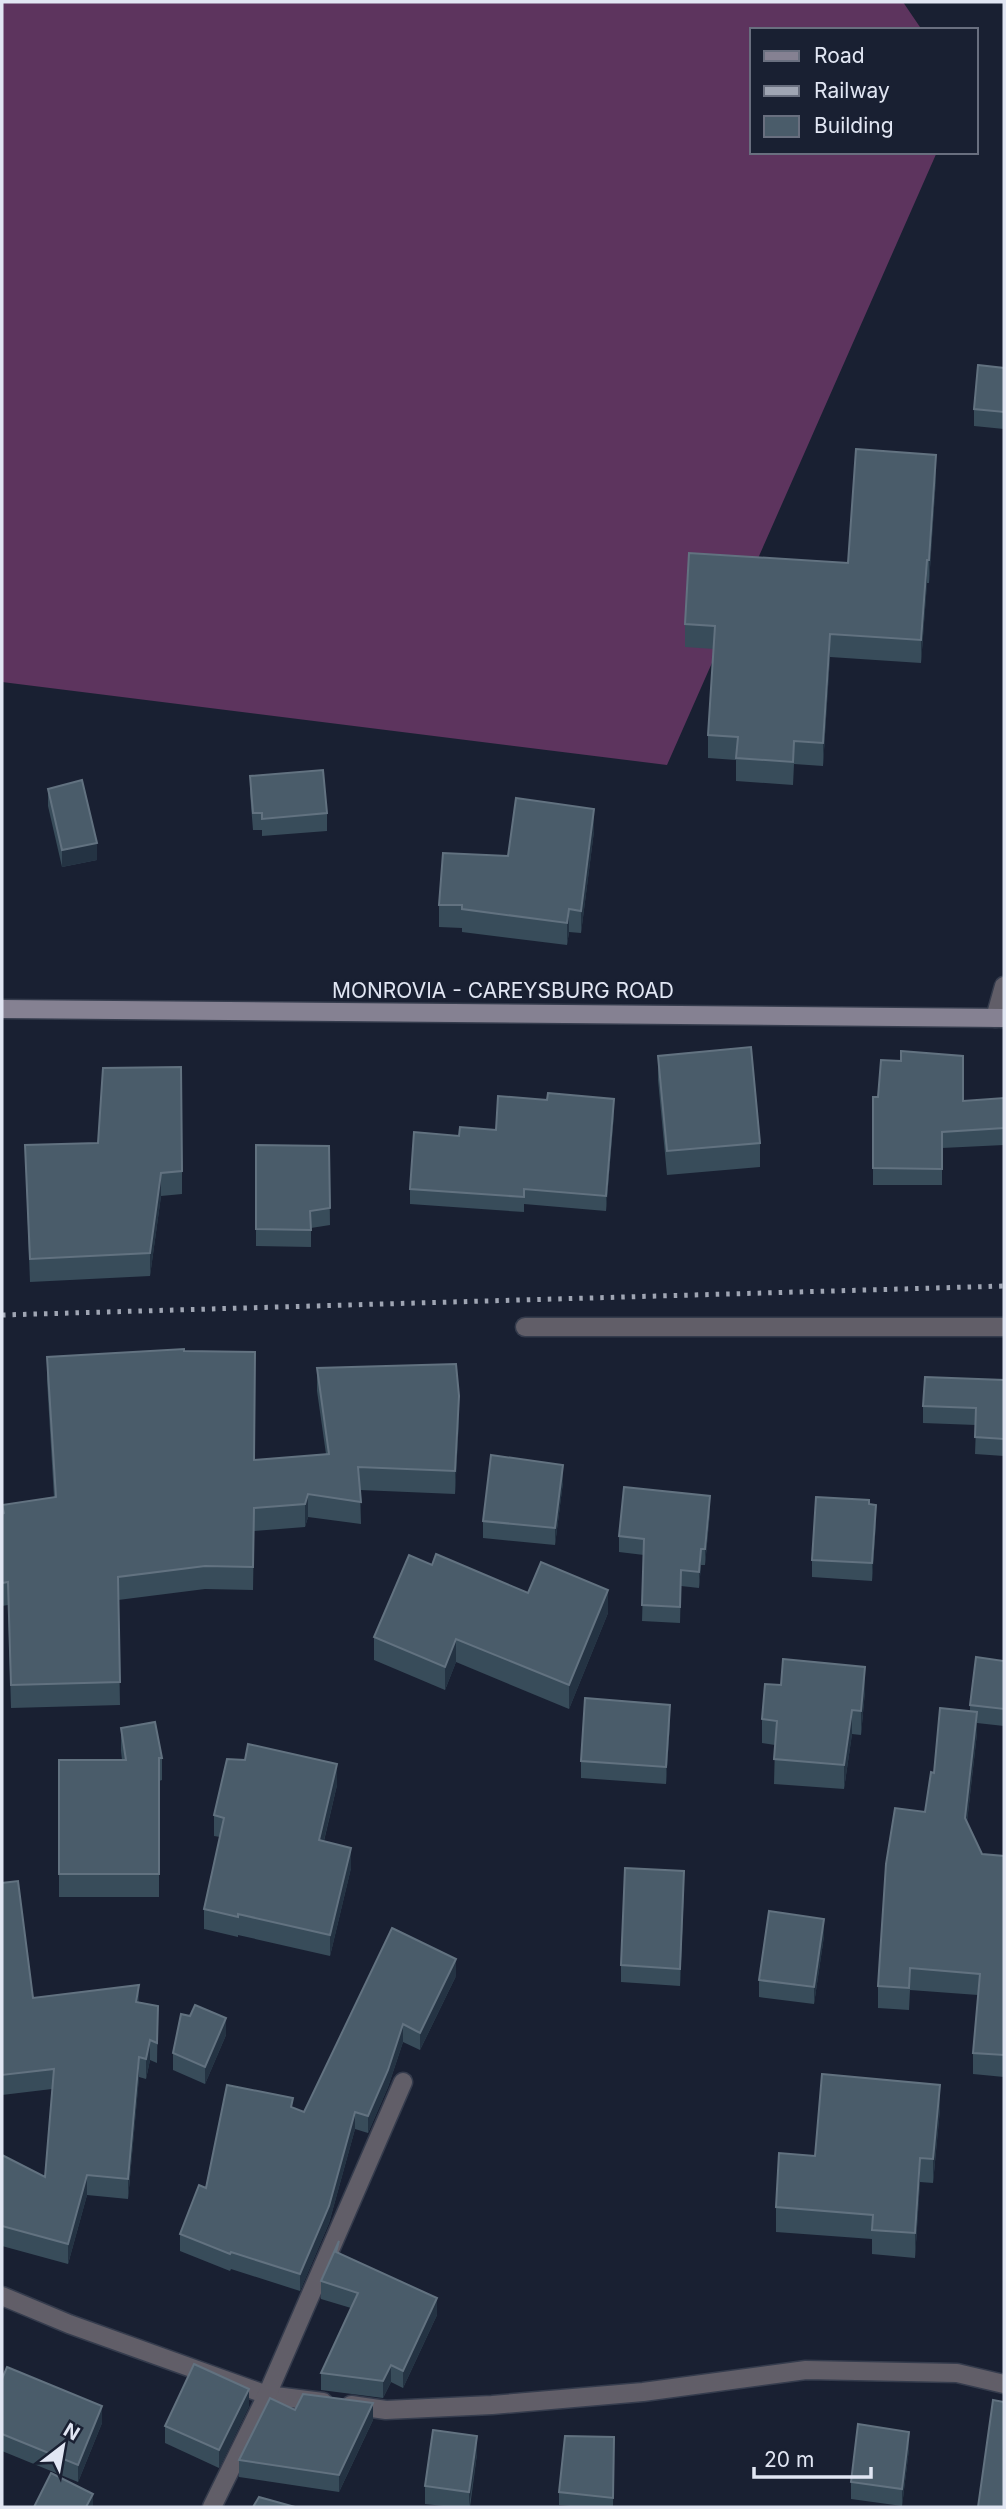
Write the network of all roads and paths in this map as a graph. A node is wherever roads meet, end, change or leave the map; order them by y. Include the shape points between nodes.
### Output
1 (1004, 986) edge
2 (2, 1009) edge
3 (1000, 1018) edge
4 (1004, 1326) edge
5 (525, 1327) dead end
6 (403, 2081) dead end
7 (2, 2296) edge
8 (1004, 2384) edge
9 (267, 2395) junction
10 (212, 2507) edge

1 - 3 street
2 - 3 main road, MONROVIA - CAREYSBURG ROAD
4 - 5 street
6 - 9 street
7 - 9 street
8 - 9 street via 957,2372 806,2370 643,2392 478,2406 386,2410
9 - 10 street

